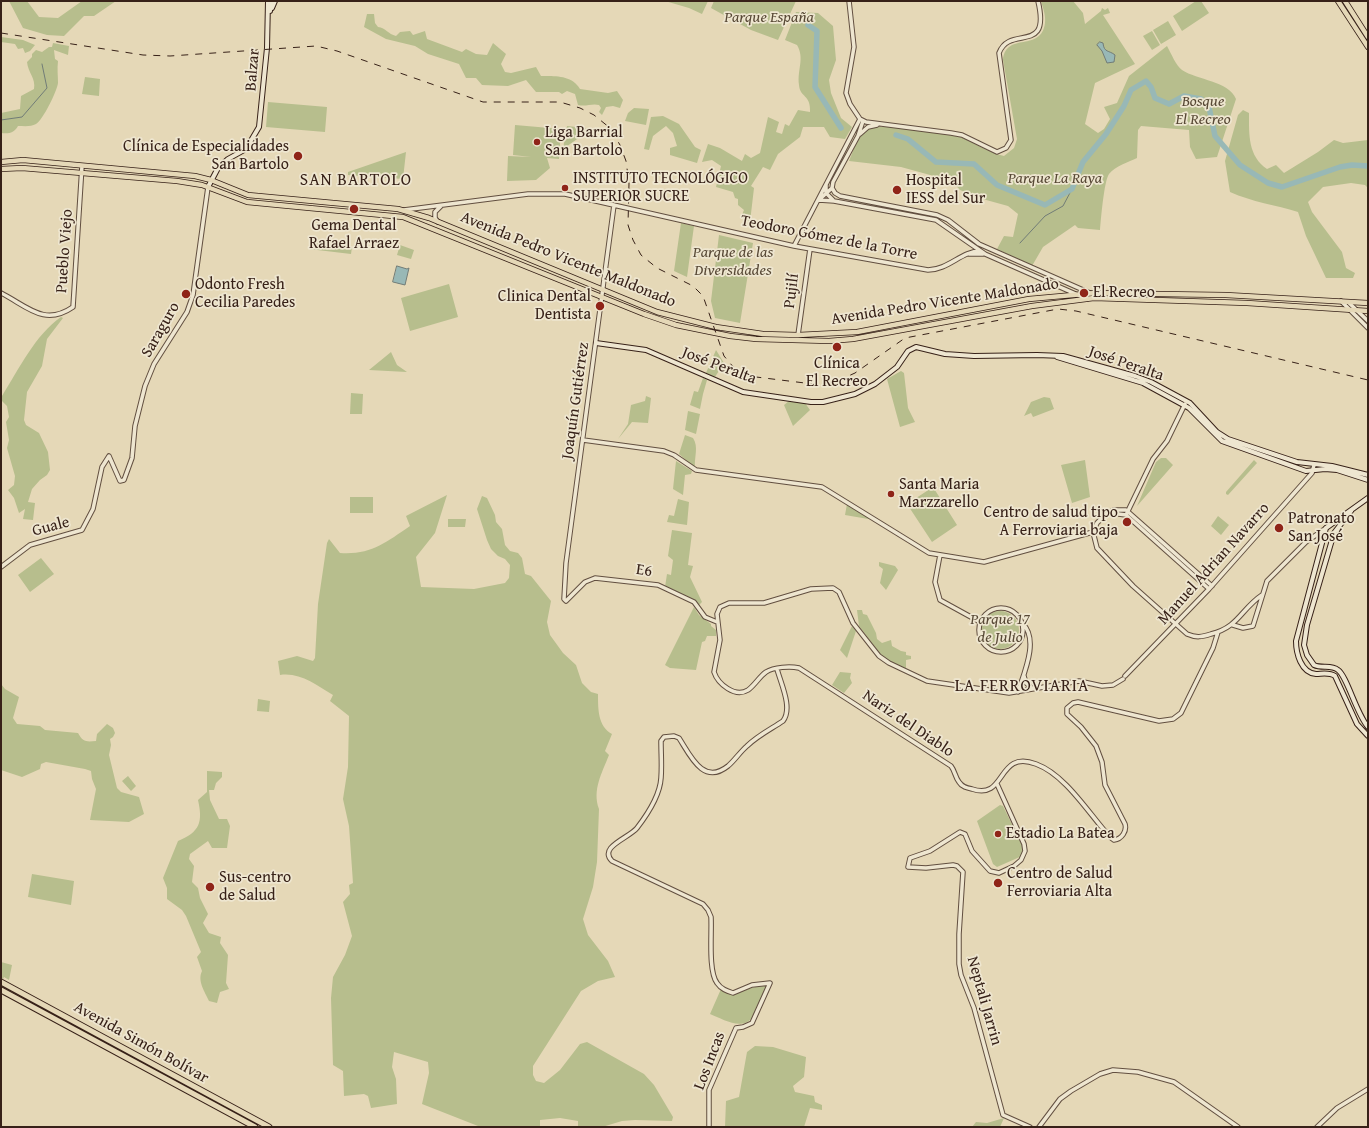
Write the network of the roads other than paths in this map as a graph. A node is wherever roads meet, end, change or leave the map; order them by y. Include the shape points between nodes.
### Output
1 (271, 1) edge
2 (275, 1) edge
3 (849, 1) edge
4 (1038, 1) edge
5 (1338, 1) edge
6 (1345, 1) edge
7 (267, 2) edge
8 (270, 12) junction
9 (268, 18) junction
10 (1368, 37) edge
11 (1368, 47) edge
12 (862, 120) junction
13 (882, 125) junction
14 (858, 136) junction
15 (1, 162) edge
16 (82, 166) junction
17 (1, 169) edge
18 (82, 174) junction
19 (211, 180) junction
20 (826, 182) junction
21 (208, 187) junction
22 (832, 188) junction
23 (826, 193) junction
24 (819, 200) junction
25 (834, 201) junction
26 (446, 204) junction
27 (614, 205) junction
28 (403, 210) junction
29 (439, 222) junction
30 (967, 242) junction
31 (794, 246) junction
32 (810, 249) junction
33 (980, 251) junction
34 (985, 254) junction
35 (967, 255) junction
36 (1062, 289) junction
37 (603, 291) junction
38 (1090, 293) junction
39 (1, 294) edge
40 (1075, 294) junction
41 (1062, 295) junction
42 (602, 298) junction
43 (1088, 299) junction
44 (1341, 301) junction
45 (1348, 302) junction
46 (1368, 304) edge
47 (1349, 309) junction
48 (1357, 310) junction
49 (1367, 311) edge
50 (1364, 317) junction
51 (1368, 321) edge
52 (1368, 328) edge
53 (798, 335) junction
54 (596, 343) junction
55 (1186, 403) junction
56 (583, 440) junction
57 (109, 456) joint
58 (1314, 465) junction
59 (1313, 472) junction
60 (1368, 475) edge
61 (1368, 480) edge
62 (1368, 498) edge
63 (1352, 509) junction
64 (1110, 512) junction
65 (1129, 512) junction
66 (1126, 515) junction
67 (1326, 528) junction
68 (1093, 532) junction
69 (940, 555) junction
70 (1, 567) edge
71 (1211, 587) junction
72 (1262, 595) junction
73 (564, 600) joint
74 (717, 622) junction
75 (980, 622) junction
76 (1023, 624) junction
77 (1176, 625) junction
78 (1233, 625) junction
79 (1218, 632) junction
80 (1022, 637) junction
81 (1030, 640) junction
82 (777, 669) junction
83 (1023, 674) junction
84 (1032, 688) junction
85 (1018, 692) junction
86 (1368, 727) edge
87 (1368, 736) edge
88 (997, 784) junction
89 (1, 982) edge
90 (1, 990) edge
91 (1368, 1089) edge
92 (255, 1127) edge
93 (269, 1127) edge
94 (709, 1127) edge
95 (1030, 1127) edge
96 (1039, 1127) edge
97 (1238, 1127) edge
98 (1317, 1127) edge

1 - 8 main road, Balzar
2 - 8 main road
3 - 12 street via 854,47 846,93 850,104
4 - 13 street via 1042,19 1037,31 1032,36 1006,42 999,53 1011,138 1005,150 994,152 962,135
5 - 11 main road
6 - 10 main road
7 - 9 main road, Balzar
8 - 9 main road, Balzar
9 - 19 main road, Balzar via 260,125 246,149 222,164
12 - 13 street
12 - 14 street
12 - 20 street
13 - 14 street via 868,127
14 - 22 street
15 - 16 main road, Avenida Pedro Vicente Maldonado via 23,160
16 - 18 street, Pueblo Viejo
16 - 19 main road, Avenida Pedro Vicente Maldonado via 195,176
17 - 18 main road, Avenida Pedro Vicente Maldonado via 22,168
18 - 21 main road, Avenida Pedro Vicente Maldonado via 177,181
18 - 39 street, Pueblo Viejo via 74,305 45,316
19 - 21 main road
19 - 28 main road, Avenida Pedro Vicente Maldonado via 248,195
20 - 23 street
20 - 24 street
21 - 42 main road, Avenida Pedro Vicente Maldonado via 247,202 403,218
21 - 57 street, Saraguro via 193,294 187,312 154,364 145,386 135,426 132,458 122,482
22 - 23 street
22 - 38 street via 840,196 937,215 948,220 979,244
23 - 24 street
23 - 25 street
24 - 25 street
24 - 31 street
25 - 30 street via 936,220
26 - 27 street, Teodoro Gómez de la Torre via 528,194 565,194
26 - 28 street, Teodoro Gómez de la Torre
26 - 29 street via 435,212 435,218
27 - 31 street, Teodoro Gómez de la Torre
27 - 37 street, Joaquín Gutiérrez
28 - 29 main road, Avenida Pedro Vicente Maldonado
29 - 37 main road, Avenida Pedro Vicente Maldonado
30 - 33 street
30 - 35 street
31 - 32 street, Teodoro Gómez de la Torre
32 - 35 street, Teodoro Gómez de la Torre via 928,270 940,269
32 - 53 street, Pujilí
33 - 34 street
33 - 35 street, Teodoro Gómez de la Torre
34 - 35 street, Teodoro Gómez de la Torre
34 - 36 street
36 - 40 street
36 - 41 main road
37 - 42 street, Joaquín Gutiérrez
37 - 53 main road, Avenida Pedro Vicente Maldonado via 676,318 725,329
38 - 40 main road, Avenida Pedro Vicente Maldonado
38 - 44 main road, Avenida Pedro Vicente Maldonado via 1188,294
40 - 41 main road, Avenida Pedro Vicente Maldonado
40 - 43 street
41 - 53 main road, Avenida Pedro Vicente Maldonado via 1028,299 857,332
42 - 43 main road, Avenida Pedro Vicente Maldonado via 697,330 730,336 792,341 853,339 1032,306
42 - 54 street, Joaquín Gutiérrez
43 - 47 main road, Avenida Pedro Vicente Maldonado via 1251,303
44 - 45 main road, Avenida Pedro Vicente Maldonado
44 - 47 street
45 - 46 main road, Avenida Pedro Vicente Maldonado
45 - 48 street
47 - 48 main road, Avenida Pedro Vicente Maldonado
47 - 52 street
48 - 49 main road, Avenida Pedro Vicente Maldonado
48 - 50 street
49 - 50 main road
50 - 51 street
54 - 55 main road, José Peralta via 646,350 743,392 811,402 855,394 875,384 897,367 908,351 916,347 945,354 974,356 1063,356 1135,376
54 - 56 street, Joaquín Gutiérrez
55 - 58 main road via 1194,406 1224,438 1286,459
55 - 59 main road via 1222,441
55 - 65 street via 1167,441 1154,459
56 - 69 street via 664,451 696,470 822,487 929,553
56 - 73 street, Joaquín Gutiérrez via 566,563
57 - 70 street, Guale via 102,467 94,509 82,530 30,545
58 - 59 street
58 - 60 main road via 1337,467
59 - 61 main road via 1337,470
59 - 71 street, Manuel Adrian Navarro
62 - 63 main road
63 - 67 main road
63 - 86 main road via 1334,533 1306,625 1304,644 1307,655 1314,665 1332,667 1340,672 1358,712
64 - 65 street via 1122,509
64 - 66 street
64 - 68 street via 1101,518
65 - 66 street
65 - 71 street
66 - 71 street
67 - 72 street via 1306,542 1271,577
67 - 87 main road via 1296,646 1301,663 1307,670 1314,674 1335,676 1357,724
68 - 69 street via 984,562
68 - 77 street via 1096,548
69 - 75 street via 935,582 940,600
71 - 77 street, Manuel Adrian Navarro
72 - 78 street
72 - 78 street via 1253,626 1243,628
73 - 74 street, E6 via 585,582 595,578 658,586 694,602 705,617
74 - 82 street, Nariz del Diablo via 720,640 714,672 725,686 739,692 750,688 766,672
74 - 85 street, Manuel Adrian Navarro via 720,607 725,604 764,603 811,589 833,588 840,592 853,623 880,656 889,662 927,681 1000,692
75 - 76 street via 984,614 992,608 1002,607 1011,608
75 - 80 street via 980,638 996,652 1015,647
76 - 80 street
76 - 81 street via 1028,630
77 - 79 street via 1187,634 1198,637
77 - 84 street, Manuel Adrian Navarro via 1124,678 1113,685 1102,686 1079,681
78 - 79 street
79 - 88 street via 1184,708 1173,719 1154,721 1078,702 1067,708 1067,714 1096,746 1105,785 1125,824 1125,831 1117,840 1110,837 1061,780 1036,764 1021,762 1009,766
80 - 81 street via 1026,636
81 - 83 street
82 - 88 street, Nariz del Diablo via 791,666 806,672 951,766 959,783 964,786 986,792
82 - 94 street, Los Incas via 786,704 786,717 783,721 748,744 729,766 714,772 697,766 679,738 664,737 661,741 662,777 658,793 637,827 607,852 612,861 703,904 711,917 712,970 716,982 723,989 733,993 752,985 770,982 752,1023 736,1028 709,1090
83 - 84 street via 1026,683
83 - 85 street
84 - 85 street, Manuel Adrian Navarro
88 - 95 street, Neptali Jarrin via 1024,844 1023,856 1017,864 1002,872 990,871 972,851 966,834 958,832 930,851 910,858 908,867 953,865 963,872 958,954 961,974 974,1008 1003,1115
89 - 93 highway, Avenida Simón Bolívar
90 - 92 highway, Avenida Simón Bolívar
91 - 98 street via 1337,1108
96 - 97 street via 1060,1099 1100,1074 1113,1070 1138,1072 1174,1082

